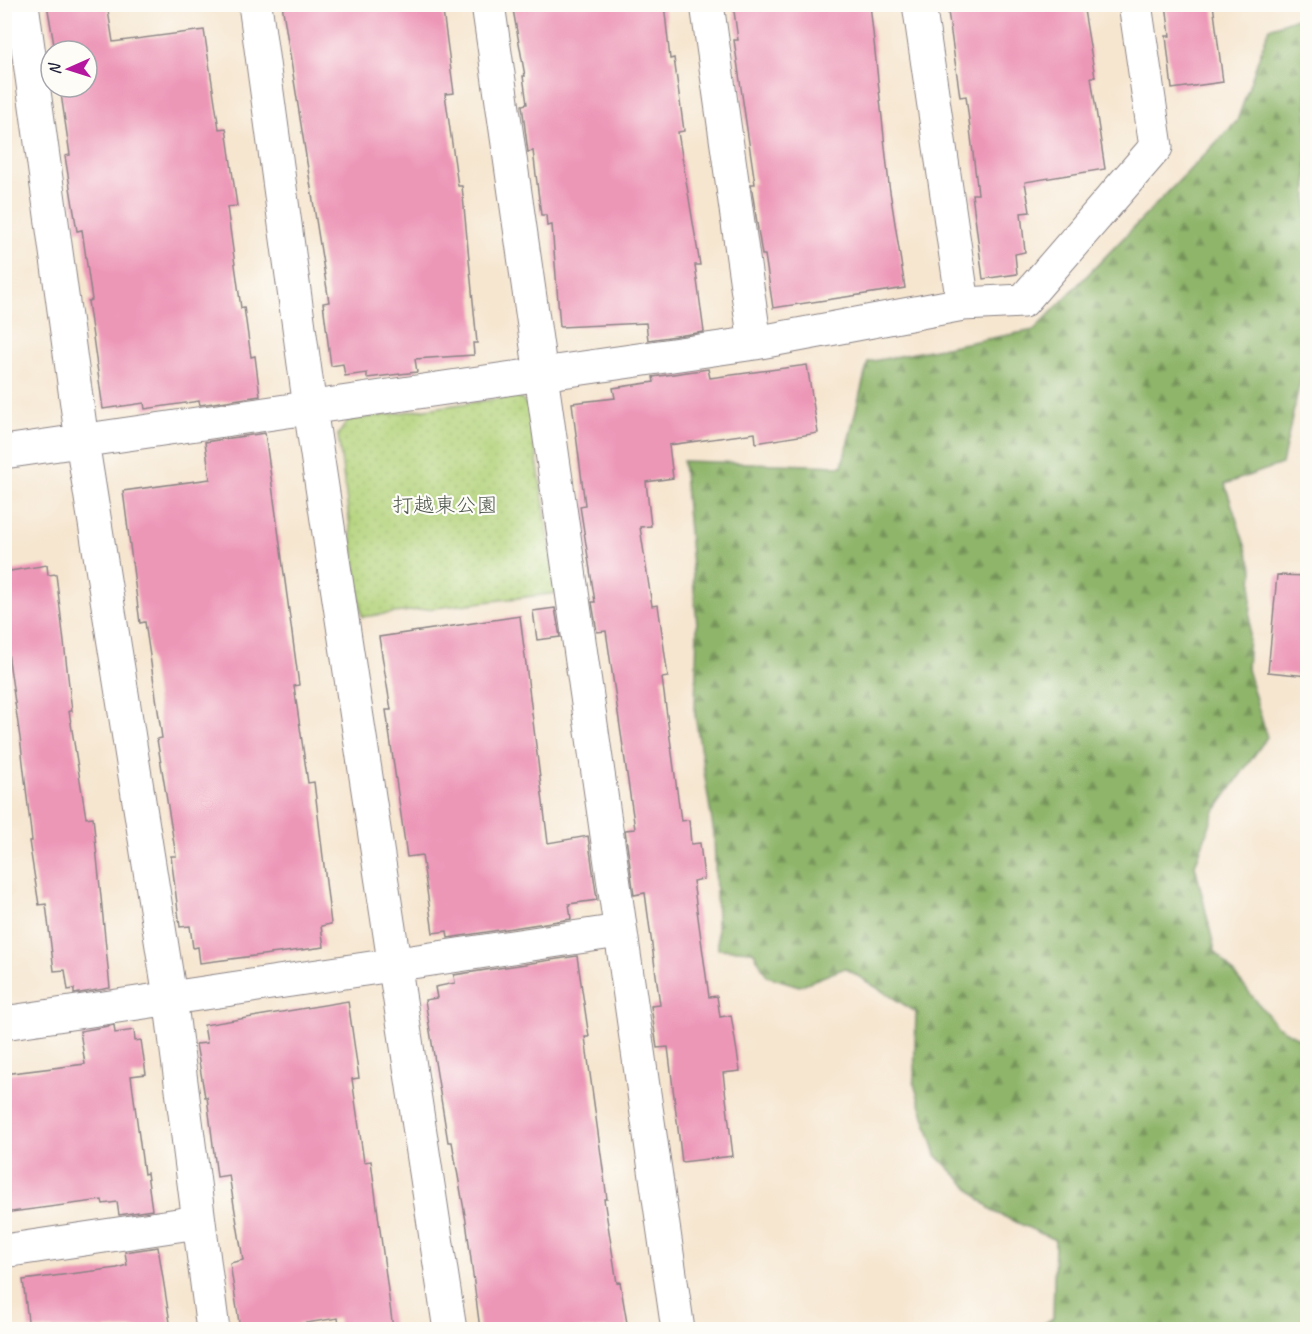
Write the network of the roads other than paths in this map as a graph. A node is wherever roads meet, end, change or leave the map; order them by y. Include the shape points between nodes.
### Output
1 (22, 4) edge
2 (255, 4) edge
3 (488, 4) edge
4 (707, 4) edge
5 (919, 4) edge
6 (1135, 4) edge
7 (963, 304) junction
8 (755, 343) junction
9 (542, 374) junction
10 (310, 408) junction
11 (82, 441) junction
12 (4, 452) edge
13 (619, 931) junction
14 (395, 965) junction
15 (170, 997) junction
16 (4, 1023) edge
17 (198, 1222) junction
18 (4, 1251) edge
19 (213, 1329) edge
20 (450, 1329) edge
21 (678, 1329) edge

1 - 11 street
2 - 10 street
3 - 9 street
4 - 8 street
5 - 7 street
6 - 7 street via 1156,147 1023,301
7 - 8 street
8 - 9 street
9 - 10 street
9 - 13 street
10 - 11 street
10 - 14 street
11 - 12 street
11 - 15 street
13 - 14 street
13 - 21 street
14 - 15 street
14 - 20 street
15 - 16 street
15 - 17 street
17 - 18 street
17 - 19 street

